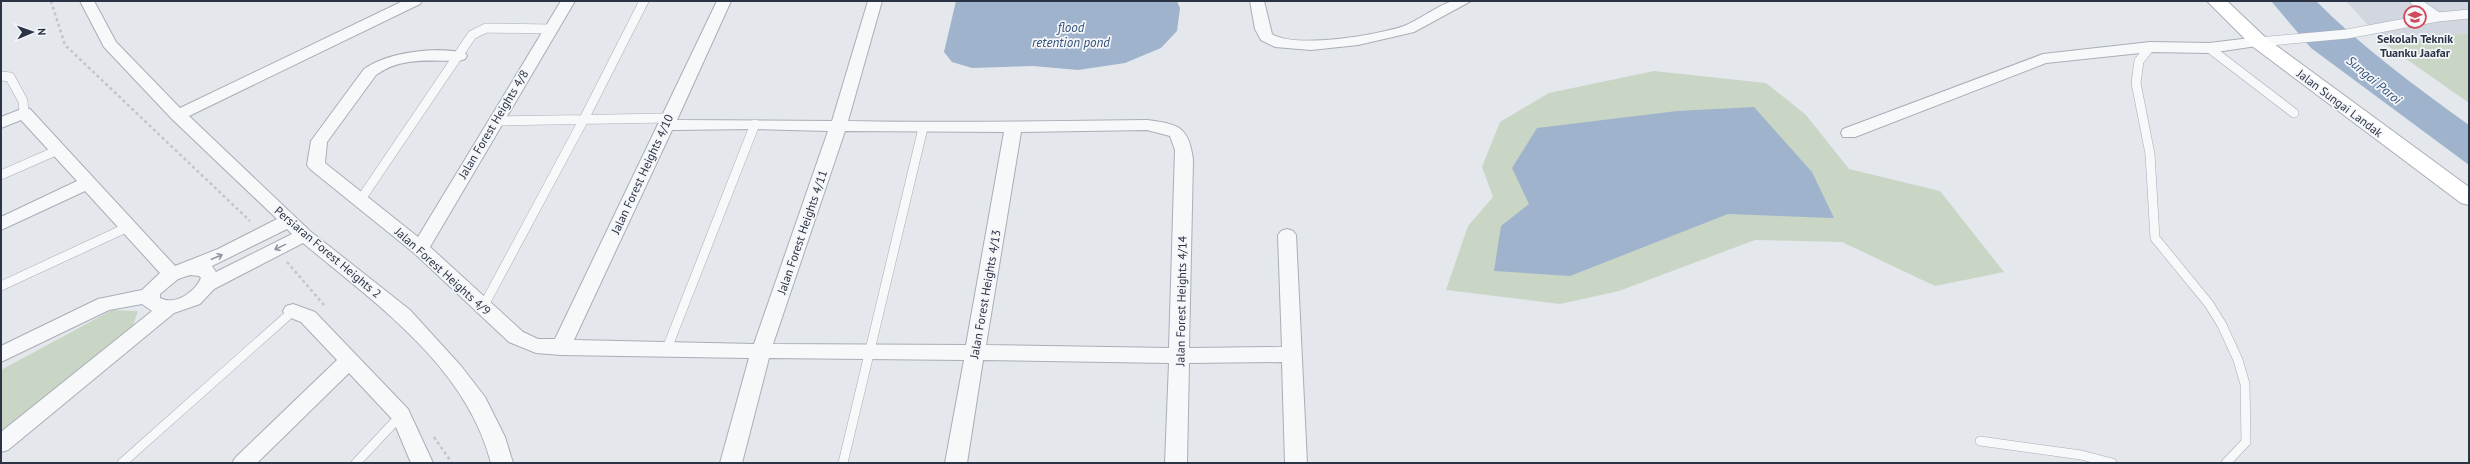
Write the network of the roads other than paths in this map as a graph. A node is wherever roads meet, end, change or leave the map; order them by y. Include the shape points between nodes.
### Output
1 (87, 1) edge
2 (415, 1) edge
3 (568, 1) edge
4 (644, 1) edge
5 (724, 1) edge
6 (875, 1) edge
7 (1257, 1) edge
8 (1464, 1) edge
9 (2216, 1) edge
10 (2416, 1) edge
11 (2469, 14) edge
12 (2438, 17) junction
13 (550, 28) junction
14 (2259, 42) junction
15 (2150, 47) junction
16 (2209, 48) junction
17 (459, 56) junction
18 (1, 76) edge
19 (24, 113) junction
20 (2294, 113) dead end
21 (178, 115) junction
22 (584, 119) junction
23 (495, 121) junction
24 (667, 121) junction
25 (1, 123) edge
26 (755, 124) junction
27 (1014, 125) junction
28 (838, 126) junction
29 (923, 128) junction
30 (1849, 133) dead end
31 (58, 150) junction
32 (1, 175) edge
33 (88, 183) junction
34 (2469, 198) edge
35 (360, 202) junction
36 (288, 221) junction
37 (1, 224) edge
38 (128, 227) junction
39 (304, 235) junction
40 (1287, 235) dead end
41 (420, 248) junction
42 (190, 268) junction
43 (171, 274) junction
44 (209, 284) junction
45 (1, 286) edge
46 (149, 296) junction
47 (169, 307) junction
48 (483, 307) junction
49 (293, 311) joint
50 (561, 348) junction
51 (760, 351) junction
52 (870, 351) junction
53 (666, 352) junction
54 (975, 352) junction
55 (1292, 354) junction
56 (1, 355) edge
57 (1180, 356) junction
58 (350, 359) junction
59 (401, 415) junction
60 (1980, 441) dead end
61 (1, 444) edge
62 (122, 463) edge
63 (243, 463) edge
64 (356, 463) edge
65 (422, 463) edge
66 (502, 463) edge
67 (731, 463) edge
68 (843, 463) edge
69 (956, 463) edge
70 (1176, 463) edge
71 (1296, 463) edge
72 (2112, 463) edge
73 (2226, 463) edge

1 - 21 street, Persiaran Forest Heights 2 via 109,44
2 - 21 street
3 - 13 street, Jalan Forest Heights 4/8
4 - 22 lane
5 - 24 street, Jalan Forest Heights 4/10
6 - 28 street, Jalan Forest Heights 4/11
7 - 8 street via 1266,37 1277,45 1299,45 1376,38 1410,29
9 - 14 street, Jalan Sungai Landak
10 - 12 lane
11 - 12 lane
12 - 14 lane via 2347,34
13 - 17 lane via 486,28 472,35
13 - 23 street, Jalan Forest Heights 4/8
14 - 16 street
14 - 34 street, Jalan Sungai Landak
15 - 16 street
15 - 30 street via 2043,59
15 - 73 lane via 2139,61 2136,83 2150,154 2155,238 2209,304 2222,325 2238,360 2245,384 2246,442
16 - 20 lane
17 - 35 lane
17 - 35 street, Jalan Forest Heights 4/9 via 394,58 379,64 370,72 319,141 316,165
18 - 19 lane via 10,77 23,101
19 - 25 street
19 - 31 street
21 - 36 street, Persiaran Forest Heights 2
22 - 23 lane
22 - 24 lane
22 - 48 lane
23 - 41 street, Jalan Forest Heights 4/8
24 - 26 street
24 - 50 street, Jalan Forest Heights 4/10
26 - 28 street
26 - 53 lane
27 - 29 street
27 - 54 street, Jalan Forest Heights 4/13
27 - 57 street, Jalan Forest Heights 4/14 via 1146,125 1166,127 1182,138 1184,160
28 - 29 street
28 - 51 street, Jalan Forest Heights 4/11
29 - 52 lane
31 - 32 lane
31 - 33 street
33 - 37 street
33 - 38 street
35 - 41 street, Jalan Forest Heights 4/9
36 - 39 street, Persiaran Forest Heights 2
42 -> 36 street via 224,254
38 - 43 street
38 - 45 lane
39 -> 44 street
39 - 66 street, Persiaran Forest Heights 2 via 403,315 454,371 478,403 495,437
40 - 55 street
41 - 48 street, Jalan Forest Heights 4/9
42 - 43 street
42 - 44 street via 205,270 210,278
43 - 46 street via 156,285
44 - 47 street via 192,299
46 - 47 street via 154,305
46 - 56 street via 105,304
47 - 61 street
48 - 50 street, Jalan Forest Heights 4/9 via 516,337 536,346
49 - 58 street via 308,317
49 - 62 lane
50 - 53 street, Jalan Forest Heights 4/9
51 - 52 street, Jalan Forest Heights 4/9
51 - 53 street, Jalan Forest Heights 4/9
51 - 67 street, Jalan Forest Heights 4/11
52 - 54 street, Jalan Forest Heights 4/9
52 - 68 lane
54 - 57 street, Jalan Forest Heights 4/9
54 - 69 street, Jalan Forest Heights 4/13
55 - 57 street, Jalan Forest Heights 4/9
55 - 71 street
57 - 70 street, Jalan Forest Heights 4/14
58 - 59 street
58 - 63 street
59 - 64 lane
59 - 65 street
60 - 72 lane via 2081,455

